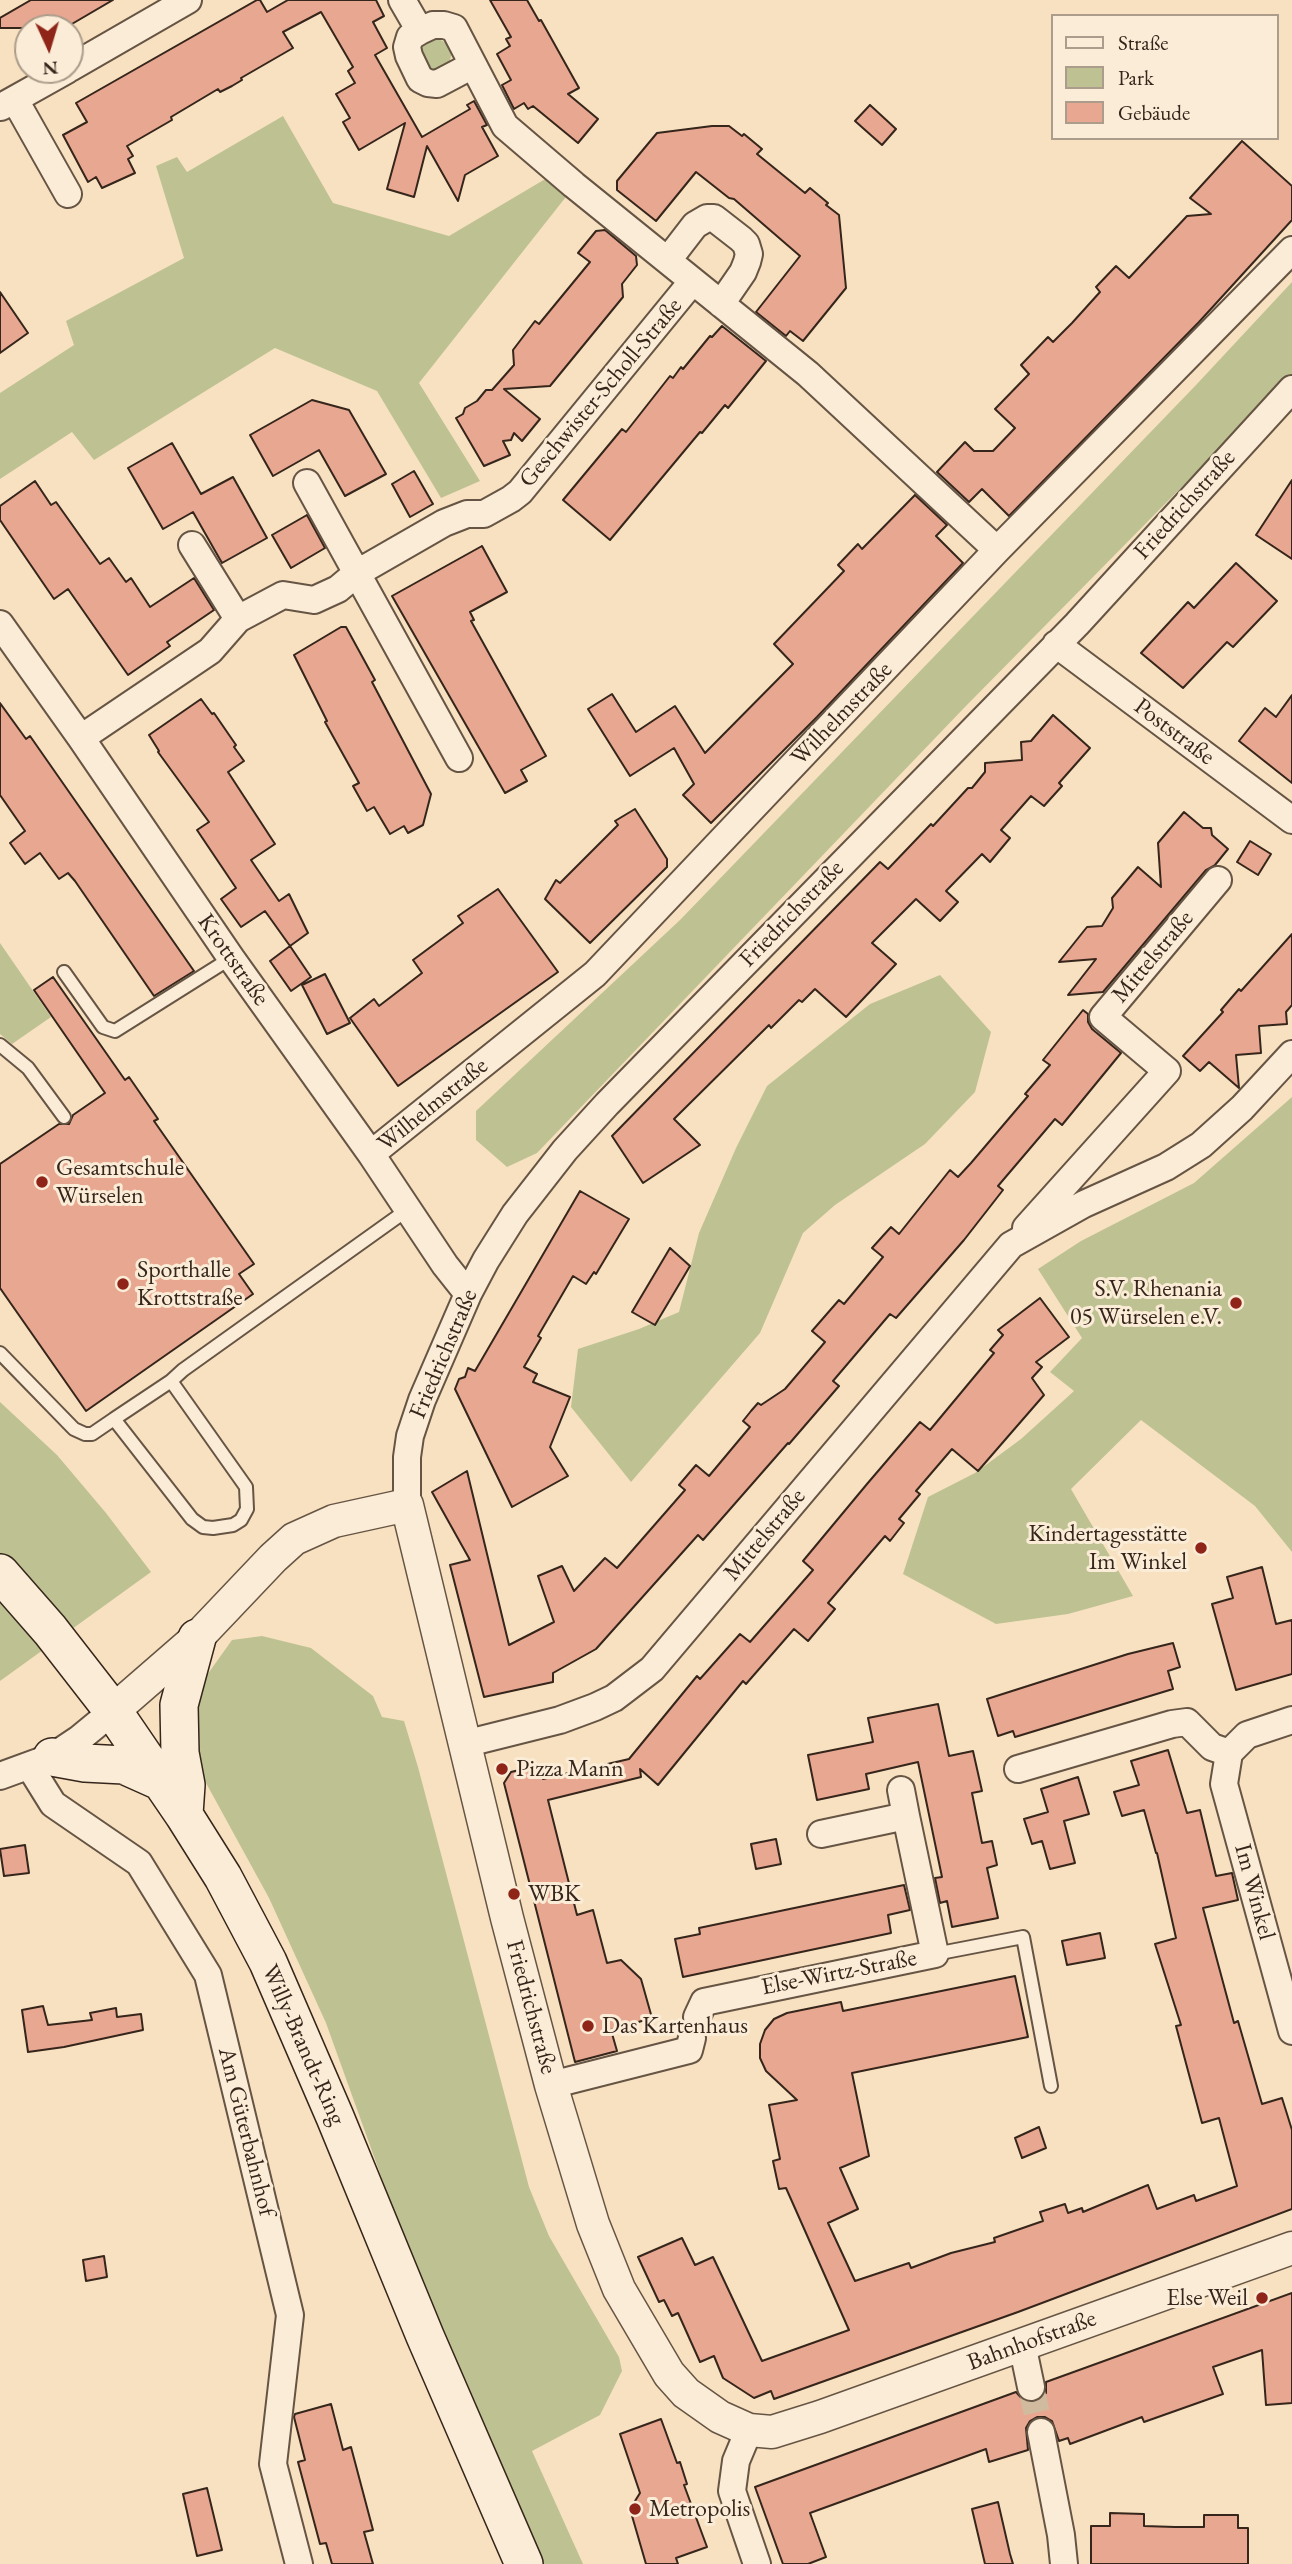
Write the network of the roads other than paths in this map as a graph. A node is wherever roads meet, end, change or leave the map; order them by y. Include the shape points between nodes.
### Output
1 (188, 0) edge
2 (402, 0) edge
3 (420, 31) junction
4 (84, 60) edge
5 (473, 65) junction
6 (42, 84) edge
7 (8, 104) edge
8 (68, 194) dead end
9 (1292, 250) edge
10 (668, 260) junction
11 (692, 282) junction
12 (721, 304) junction
13 (1292, 389) edge
14 (307, 483) dead end
15 (192, 545) dead end
16 (997, 550) junction
17 (357, 573) junction
18 (239, 619) junction
19 (0, 624) edge
20 (1056, 644) junction
21 (82, 738) junction
22 (459, 758) dead end
23 (1292, 820) edge
24 (1218, 880) dead end
25 (231, 958) junction
26 (64, 972) dead end
27 (0, 1045) edge
28 (1292, 1054) edge
29 (64, 1117) dead end
30 (371, 1154) junction
31 (407, 1210) junction
32 (1011, 1245) junction
33 (468, 1294) junction
34 (0, 1353) edge
35 (171, 1381) junction
36 (114, 1419) junction
37 (407, 1505) junction
38 (0, 1573) edge
39 (197, 1638) junction
40 (113, 1711) junction
41 (1292, 1720) edge
42 (464, 1744) junction
43 (1229, 1753) junction
44 (41, 1762) junction
45 (1018, 1769) dead end
46 (0, 1776) edge
47 (162, 1782) junction
48 (184, 1815) junction
49 (821, 1834) dead end
50 (935, 1954) junction
51 (1292, 2031) edge
52 (551, 2085) junction
53 (1051, 2086) dead end
54 (1292, 2248) edge
55 (1022, 2344) junction
56 (1031, 2387) tunnel mouth
57 (761, 2431) junction
58 (1041, 2432) tunnel mouth
59 (299, 2564) edge
60 (524, 2564) edge
61 (757, 2564) edge
62 (1064, 2564) edge

1 - 4 street
2 - 3 street
3 - 5 street via 433,25 454,28
3 - 5 street via 410,37 407,47 421,79 437,84
5 - 10 street, Geschwister-Scholl-Straße via 505,126
6 - 7 street
7 - 8 street
9 - 16 street, Wilhelmstraße
10 - 11 street, Geschwister-Scholl-Straße
10 - 12 street, Geschwister-Scholl-Straße via 706,218 714,218 741,239 749,254 747,262
11 - 12 street, Geschwister-Scholl-Straße
11 - 17 street, Geschwister-Scholl-Straße via 520,492 484,514 467,514 444,523
12 - 16 street, Geschwister-Scholl-Straße via 808,374
13 - 20 street, Friedrichstraße
14 - 17 street
15 - 18 street
16 - 30 street, Wilhelmstraße via 595,974
17 - 18 street, Geschwister-Scholl-Straße via 314,600 284,595
17 - 22 street
18 - 21 street, Geschwister-Scholl-Straße via 210,651
19 - 21 street, Krottstraße
20 - 23 street, Poststraße
20 - 33 street, Friedrichstraße via 565,1150 515,1214
21 - 25 street, Krottstraße
24 - 32 street, Mittelstraße via 1103,1017 1167,1071
25 - 26 lane via 116,1031 103,1027
25 - 30 street, Krottstraße
27 - 29 lane via 28,1068
28 - 32 street, Mittelstraße via 1201,1145
30 - 31 street, Krottstraße
31 - 33 street, Krottstraße
31 - 35 lane
32 - 42 street, Mittelstraße via 652,1669 595,1707
33 - 37 street, Friedrichstraße via 410,1436
34 - 36 lane via 74,1429 92,1434
35 - 36 lane
35 - 36 lane via 240,1477 248,1499 241,1520 213,1528 192,1519
37 - 39 street via 334,1521 294,1539
37 - 42 street, Friedrichstraße
38 - 40 main road, Willy-Brandt-Ring
39 - 40 street
39 - 48 main road via 179,1705
40 - 44 street
40 - 47 main road, Willy-Brandt-Ring
41 - 43 street via 1247,1735
42 - 52 street, Friedrichstraße
43 - 45 street via 1212,1747 1187,1722
43 - 51 street, Im Winkel via 1224,1784
44 - 46 street
44 - 47 main road via 124,1765
44 - 59 street, Am Güterbahnhof via 53,1804 139,1863 208,1975 290,2315 273,2464
47 - 48 main road, Willy-Brandt-Ring
48 - 60 main road, Willy-Brandt-Ring via 268,1962
49 - 50 street, Else-Wirtz-Straße via 903,1803
50 - 52 street, Else-Wirtz-Straße via 704,2002 689,2050
50 - 53 lane via 1023,1937
52 - 57 street, Friedrichstraße via 593,2224 619,2289 669,2374 720,2417
54 - 55 street, Bahnhofstraße
55 - 56 street
55 - 57 street, Bahnhofstraße via 820,2417
57 - 61 street via 736,2461 732,2491
58 - 62 street

